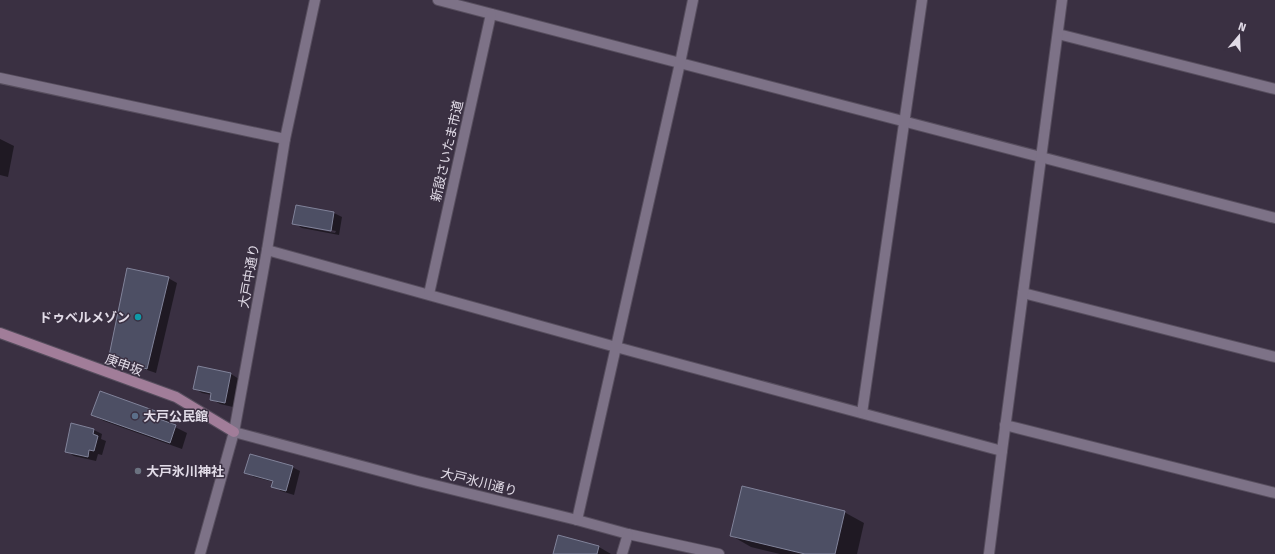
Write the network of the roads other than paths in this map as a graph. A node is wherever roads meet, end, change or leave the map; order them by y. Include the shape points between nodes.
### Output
1 (314, 0) edge
2 (438, 0) edge
3 (693, 0) edge
4 (922, 0) edge
5 (1062, 0) edge
6 (491, 14) junction
7 (1058, 34) junction
8 (680, 63) junction
9 (0, 78) edge
10 (1275, 88) edge
11 (904, 122) junction
12 (285, 139) junction
13 (1041, 157) junction
14 (1275, 218) edge
15 (267, 250) junction
16 (1023, 293) junction
17 (429, 294) junction
18 (0, 334) edge
19 (616, 347) junction
20 (1275, 357) edge
21 (862, 413) junction
22 (1005, 425) junction
23 (234, 432) junction
24 (1002, 451) junction
25 (1275, 493) edge
26 (577, 520) junction
27 (628, 534) junction
28 (200, 554) edge
29 (622, 554) edge
30 (719, 554) edge
31 (989, 554) edge

1 - 12 street, 大戸中通り
2 - 6 street
3 - 8 street
4 - 11 street
5 - 7 street
6 - 8 street
6 - 17 street, 新設さいたま市道
7 - 10 street
7 - 13 street
8 - 11 street
8 - 19 street
9 - 12 street
11 - 13 street
11 - 21 street
12 - 15 street, 大戸中通り
13 - 14 street
13 - 16 street
15 - 17 street
15 - 23 street, 大戸中通り
16 - 20 street
16 - 22 street
17 - 19 street
18 - 23 street, 庚申坂 via 176,397
19 - 21 street
19 - 26 street
21 - 24 street
22 - 24 street
22 - 25 street
23 - 26 street, 大戸氷川通り
23 - 28 street, 大戸中通り
24 - 31 street
26 - 27 street, 大戸氷川通り
27 - 29 street
27 - 30 street, 大戸氷川通り

